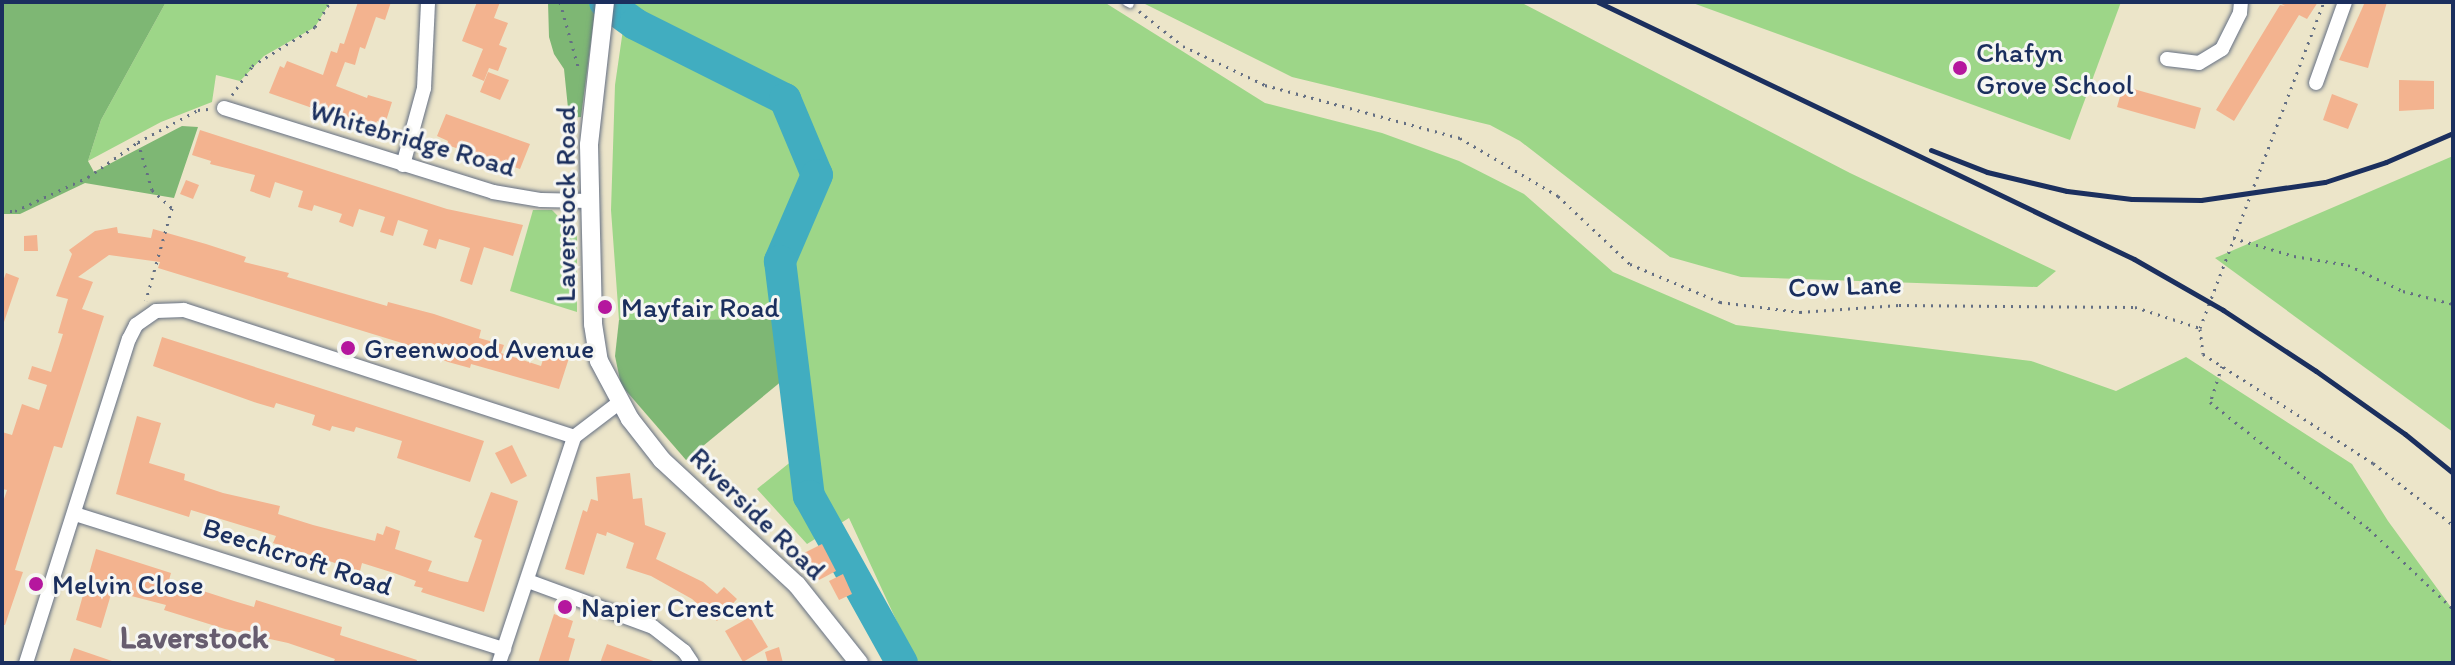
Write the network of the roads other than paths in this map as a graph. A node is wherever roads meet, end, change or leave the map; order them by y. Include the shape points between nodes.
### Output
1 (428, 2) edge
2 (605, 2) edge
3 (2241, 2) edge
4 (2345, 2) edge
5 (2167, 59) dead end
6 (2316, 83) dead end
7 (224, 108) road end
8 (403, 165) junction
9 (590, 201) junction
10 (620, 402) junction
11 (574, 437) junction
12 (75, 514) junction
13 (528, 581) junction
14 (502, 656) edge
15 (26, 663) edge
16 (692, 663) edge
17 (859, 663) edge

1 - 8 street via 424,88
2 - 9 street, Laverstock Road via 593,88
3 - 5 street via 2222,49 2199,63
4 - 6 street
7 - 8 street, Whitebridge Road
8 - 9 street, Whitebridge Road via 493,192
9 - 10 street, Laverstock Road via 595,343
10 - 11 street
10 - 17 street, Riverside Road via 662,460 797,585
11 - 12 street via 168,308 145,317 129,339
11 - 13 street
12 - 14 street, Beechcroft Road
12 - 15 street
13 - 14 street
13 - 16 street via 653,627

